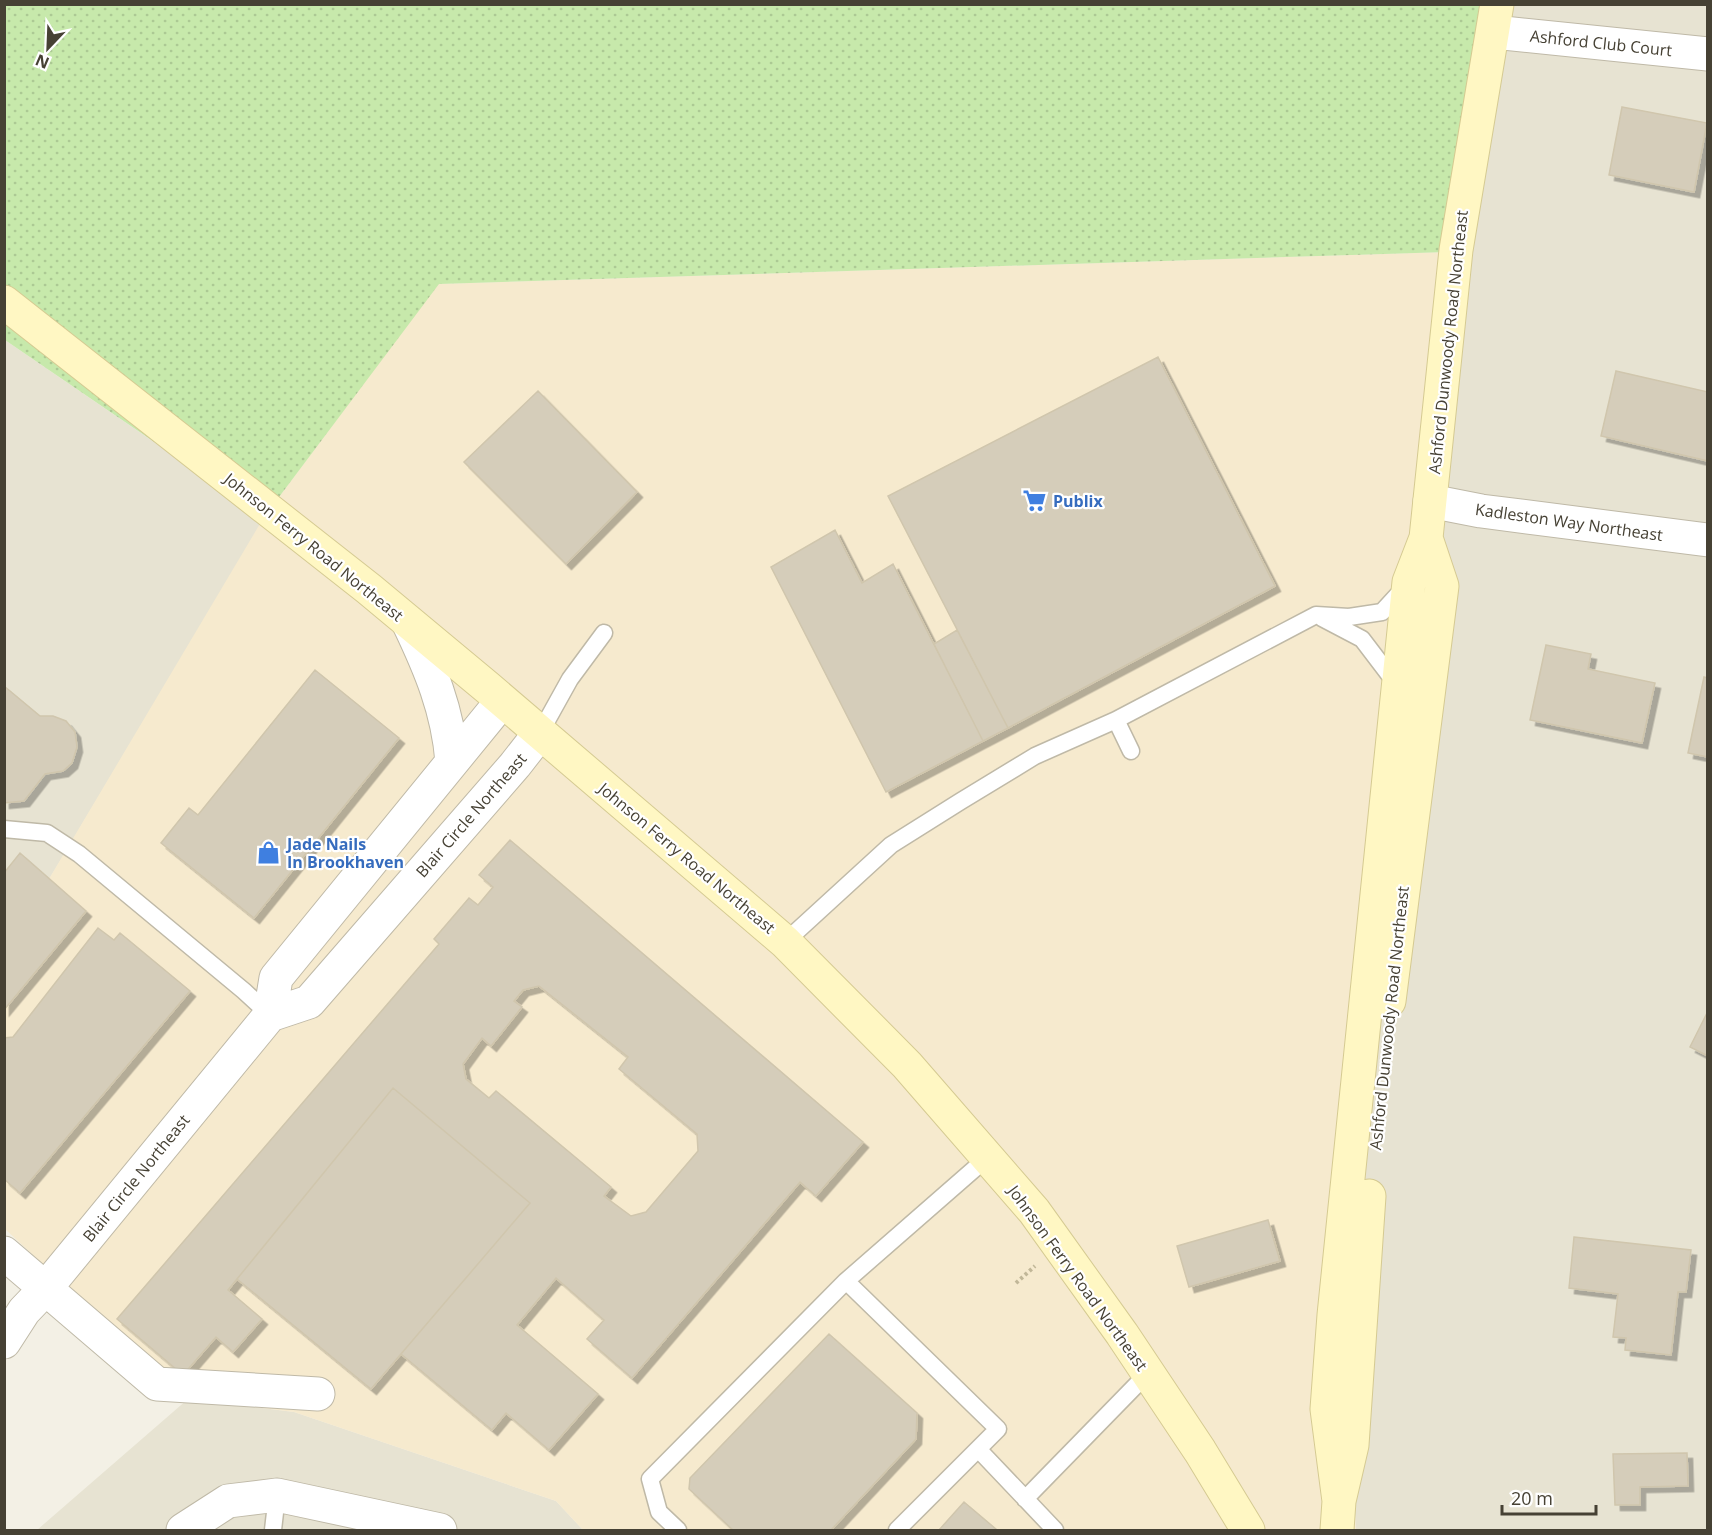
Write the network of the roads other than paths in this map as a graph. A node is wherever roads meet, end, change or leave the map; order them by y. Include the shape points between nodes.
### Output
1 (1495, 18) edge
2 (1707, 54) edge
3 (4, 302) edge
4 (1430, 501) junction
5 (1426, 538) junction
6 (1707, 540) edge
7 (1410, 582) junction
8 (1316, 615) junction
9 (408, 622) junction
10 (604, 633) dead end
11 (1399, 688) junction
12 (502, 701) junction
13 (1116, 720) junction
14 (540, 733) junction
15 (1131, 751) dead end
16 (452, 762) junction
17 (4, 829) edge
18 (785, 942) junction
19 (270, 1015) junction
20 (988, 1157) junction
21 (4, 1253) edge
22 (846, 1281) junction
23 (45, 1288) junction
24 (4, 1342) edge
25 (1148, 1373) junction
26 (318, 1394) dead end
27 (978, 1449) junction
28 (277, 1495) junction
29 (1024, 1499) junction
30 (1338, 1516) edge
31 (183, 1530) edge
32 (273, 1530) edge
33 (440, 1530) edge
34 (678, 1530) edge
35 (897, 1530) edge
36 (1055, 1530) edge
37 (1248, 1530) edge

1 - 2 street, Ashford Club Court
1 - 4 main road, Ashford Dunwoody Road Northeast via 1456,250
3 - 9 main road, Johnson Ferry Road Northeast
4 - 5 main road, Ashford Dunwoody Road Northeast
4 - 6 street, Kadleston Way Northeast
5 - 7 main road, Ashford Dunwoody Road Northeast
5 - 30 main road, Ashford Dunwoody Road Northeast via 1442,586 1392,975 1366,1228 1352,1445
7 - 8 lane via 1382,612
7 - 11 main road, Ashford Dunwoody Road Northeast
8 - 11 lane via 1362,639
8 - 13 lane
9 - 12 main road, Johnson Ferry Road Northeast
9 - 16 street via 443,705
10 - 14 lane via 570,679
11 - 30 main road, Ashford Dunwoody Road Northeast via 1333,1326 1327,1409
12 - 14 main road, Johnson Ferry Road Northeast
12 - 16 street
13 - 15 lane
13 - 18 lane via 1035,756 891,845
14 - 18 main road, Johnson Ferry Road Northeast
14 - 19 street, Blair Circle Northeast via 309,1002
16 - 19 street via 276,978
17 - 19 lane via 47,833 79,854
18 - 20 main road, Johnson Ferry Road Northeast via 907,1065
19 - 23 street, Blair Circle Northeast
20 - 22 lane
20 - 25 main road, Johnson Ferry Road Northeast via 1034,1211
21 - 23 street
22 - 27 lane via 998,1429
22 - 34 lane via 650,1479 659,1512
23 - 24 street, Blair Circle Northeast
23 - 26 street via 157,1384
25 - 29 lane
25 - 37 main road, Johnson Ferry Road Northeast
27 - 29 lane
27 - 35 lane
28 - 31 street via 228,1501
28 - 32 lane
28 - 33 street
29 - 36 lane

